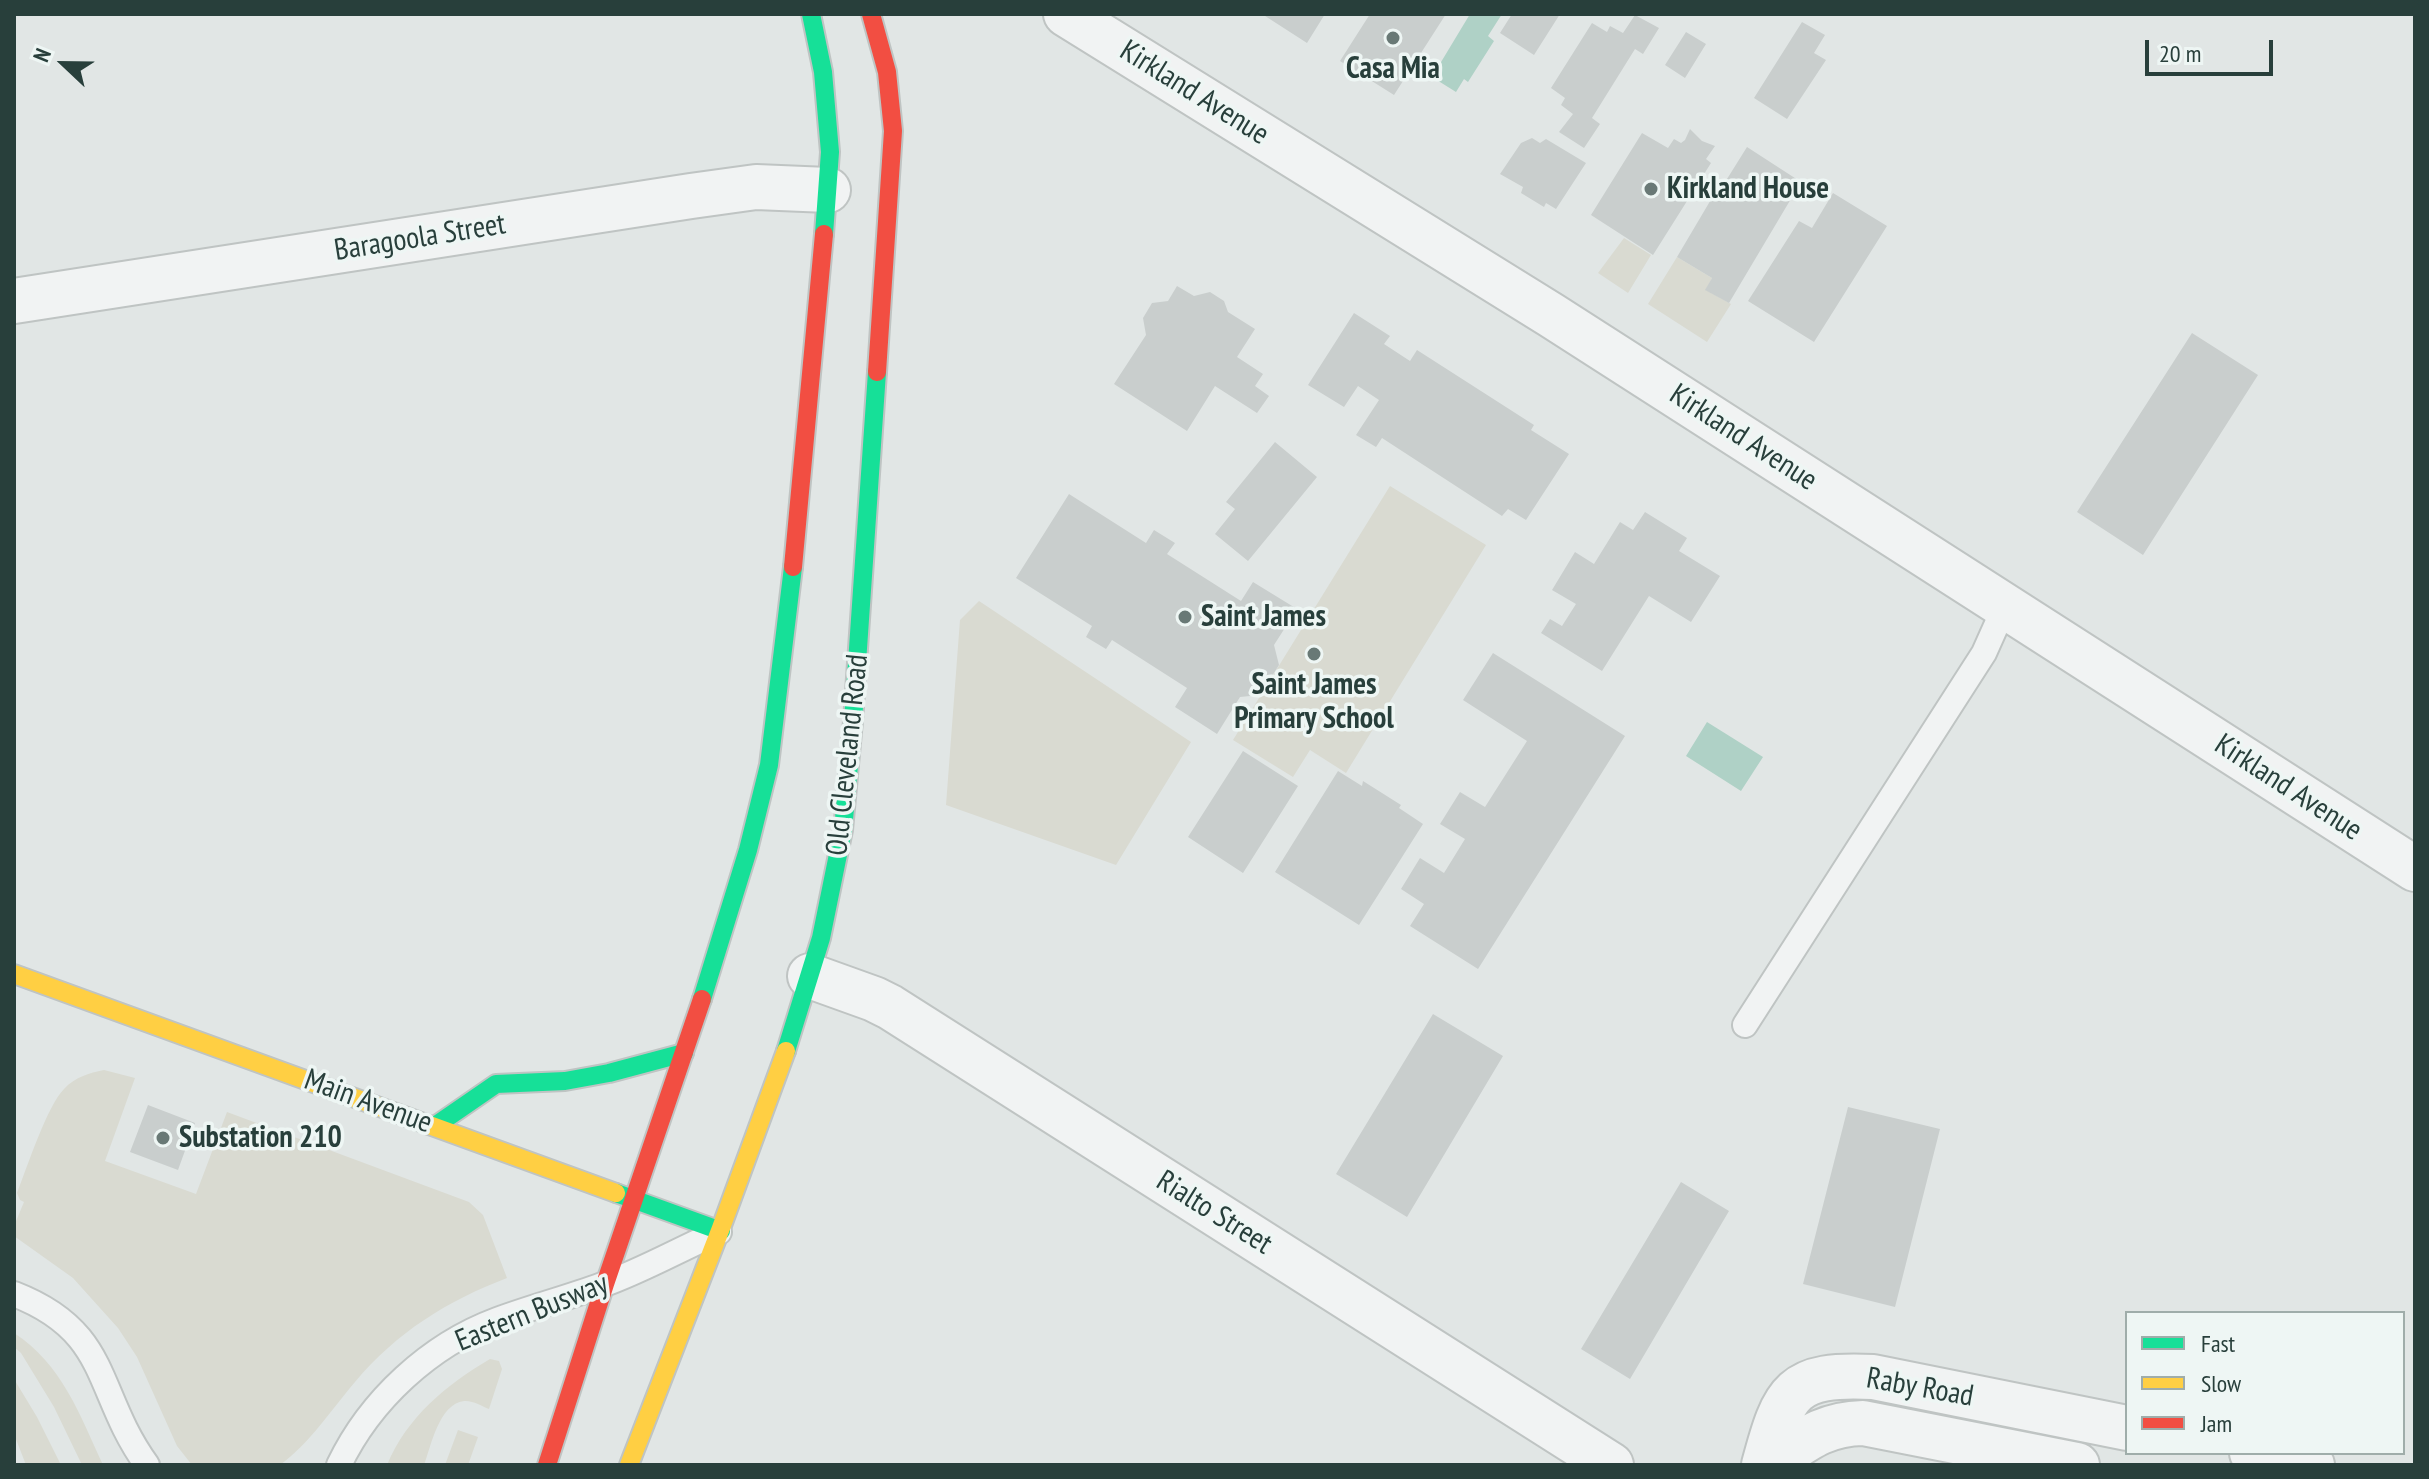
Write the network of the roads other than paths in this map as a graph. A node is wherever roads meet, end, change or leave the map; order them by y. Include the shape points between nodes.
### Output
1 (811, 14) edge
2 (871, 14) edge
3 (1066, 14) edge
4 (828, 190) junction
5 (14, 301) edge
6 (2005, 606) junction
7 (2415, 869) edge
8 (810, 976) junction
9 (16, 981) edge
10 (1745, 1025) dead end
11 (684, 1053) junction
12 (435, 1126) junction
13 (635, 1198) junction
14 (721, 1231) junction
15 (605, 1284) junction
16 (14, 1294) edge
17 (2125, 1428) edge
18 (2262, 1455) edge
19 (147, 1465) edge
20 (339, 1465) edge
21 (547, 1465) edge
22 (629, 1465) edge
23 (1611, 1465) edge
24 (1766, 1465) edge
25 (2077, 1465) edge
26 (2312, 1465) edge

1 - 4 main road via 827,105
2 - 8 main road, Old Cleveland Road via 893,96 891,180 848,791 837,867
3 - 6 street, Kirkland Avenue via 1551,315
4 - 5 street, Baragoola Street via 756,187
4 - 11 main road via 769,765 744,864
6 - 7 street, Kirkland Avenue
6 - 10 lane via 1984,653
8 - 14 main road, Old Cleveland Road
8 - 23 street, Rialto Street via 890,1007
9 - 12 main road, Main Avenue
11 - 12 main road via 565,1081 496,1084
11 - 13 main road
12 - 13 main road, Main Avenue
13 - 14 main road, Main Avenue
13 - 15 main road
14 - 15 lane, Eastern Busway
14 - 22 main road, Old Cleveland Road
15 - 20 lane, Eastern Busway via 496,1320 421,1363 364,1423
15 - 21 main road
16 - 19 lane via 49,1309 81,1338
17 - 24 street, Raby Road via 1873,1377 1841,1376 1816,1379 1788,1400 1776,1419
18 - 26 street
24 - 25 street, Raby Road via 1826,1427 1863,1423

